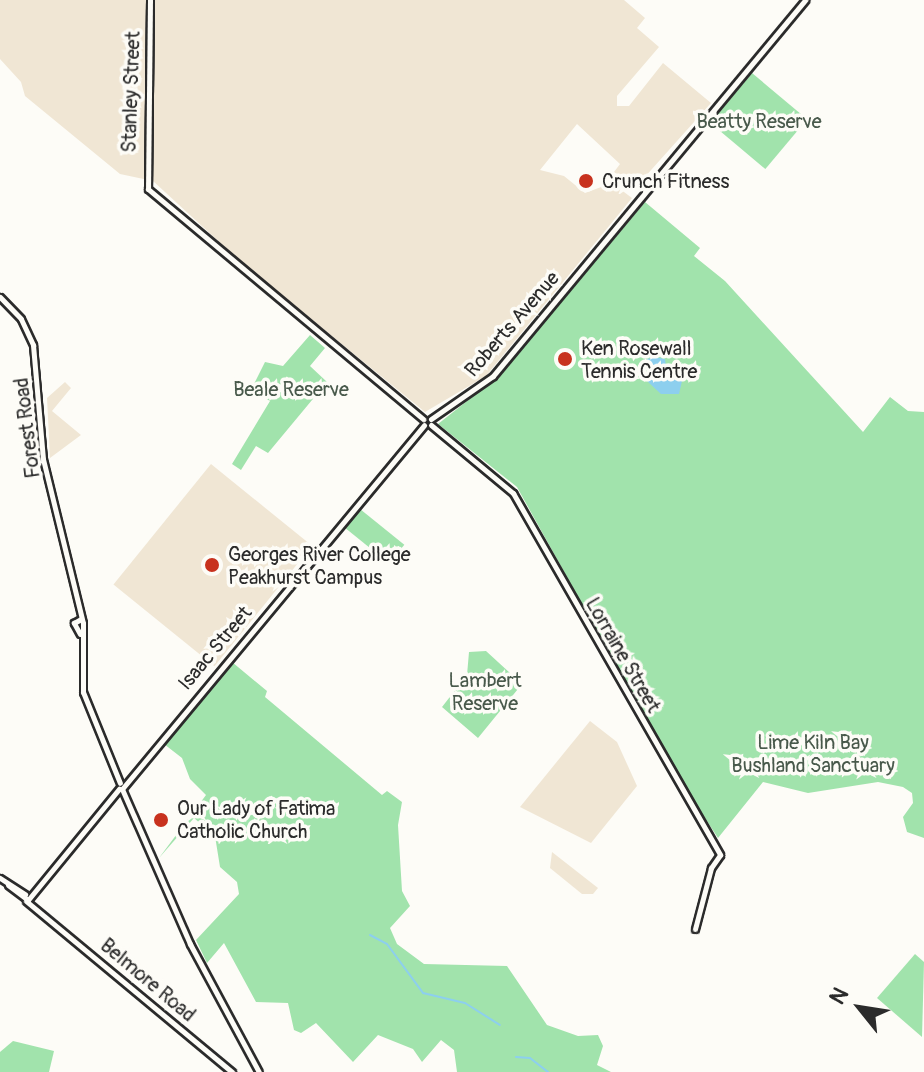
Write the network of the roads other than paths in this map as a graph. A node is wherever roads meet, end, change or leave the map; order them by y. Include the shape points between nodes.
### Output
1 (150, 0) edge
2 (805, 0) edge
3 (0, 297) edge
4 (424, 422) junction
5 (431, 422) junction
6 (121, 786) junction
7 (0, 878) edge
8 (27, 898) junction
9 (695, 929) dead end
10 (232, 1072) edge
11 (258, 1072) edge

1 - 4 street, Stanley Street via 146,184
2 - 5 street, Roberts Avenue via 582,268 575,268 576,275 493,376
3 - 6 street, Forest Road via 21,319 33,345 43,459 80,612 83,692
4 - 5 street
4 - 6 street, Isaac Street
5 - 9 street, Lorraine Street via 513,493 720,855 711,868
6 - 8 street, Isaac Street
6 - 11 street, Forest Road via 187,939
7 - 8 street, Belmore Road
8 - 10 street, Belmore Road

